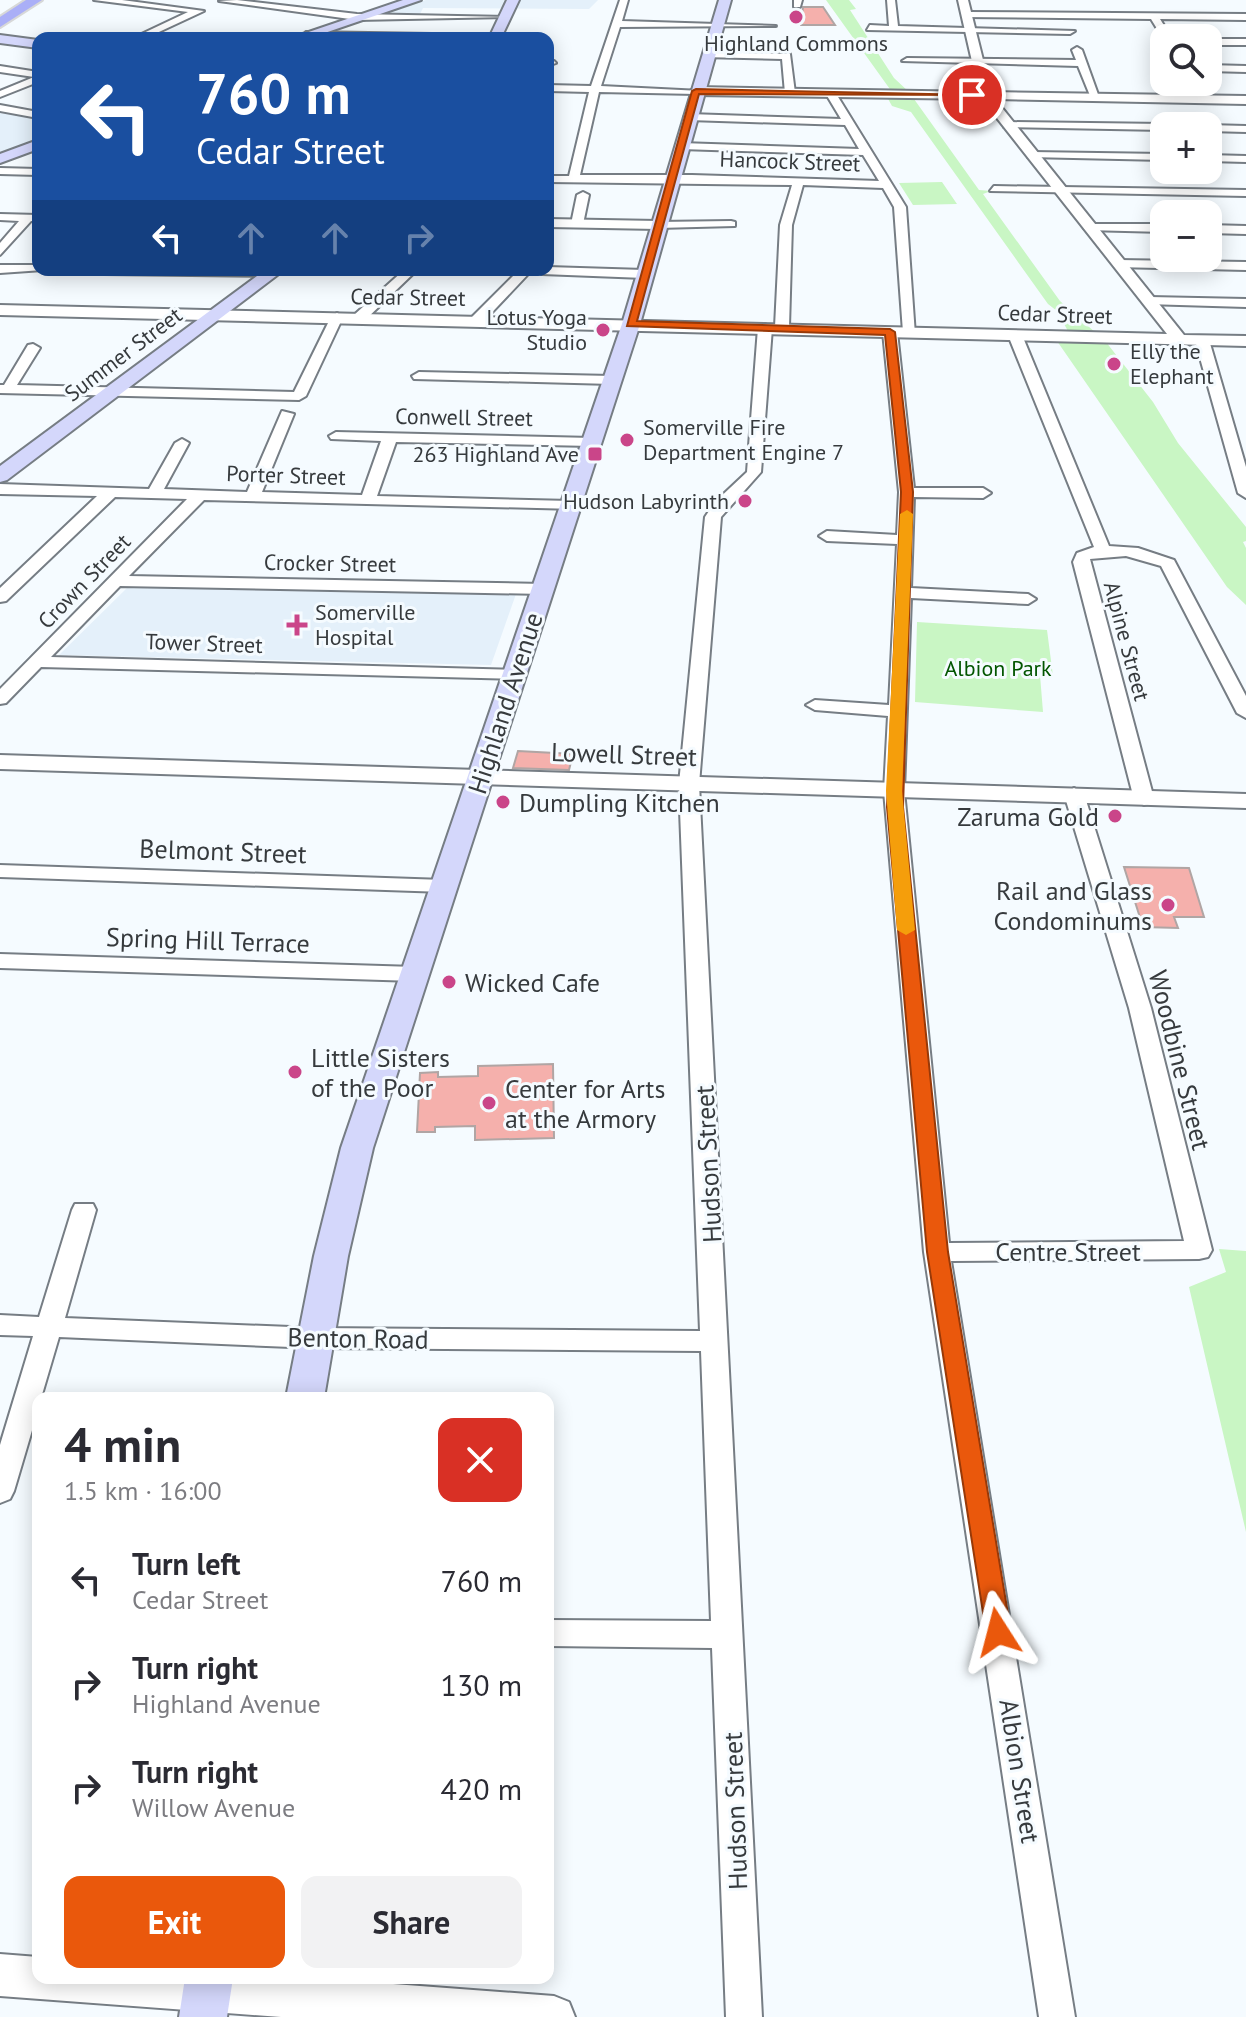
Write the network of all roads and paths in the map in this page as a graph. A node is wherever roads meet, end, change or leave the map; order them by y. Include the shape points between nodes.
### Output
1 (21, 0) edge
2 (35, 0) edge
3 (98, 0) edge
4 (224, 0) edge
5 (370, 0) edge
6 (415, 0) edge
7 (513, 0) edge
8 (624, 0) edge
9 (891, 0) edge
10 (963, 0) edge
11 (1095, 0) edge
12 (400, 4) junction
13 (717, 9) edge
14 (200, 11) junction
15 (0, 15) edge
16 (967, 15) junction
17 (1065, 15) junction
18 (1103, 15) junction
19 (359, 16) junction
20 (1154, 16) junction
21 (504, 17) junction
22 (1246, 17) edge
23 (0, 23) edge
24 (617, 24) junction
25 (1159, 24) edge
26 (771, 26) dead end
27 (870, 28) dead end
28 (894, 28) junction
29 (970, 30) junction
30 (1070, 31) junction
31 (152, 32) edge
32 (313, 32) edge
33 (498, 32) edge
34 (0, 39) edge
35 (1222, 42) edge
36 (1246, 42) edge
37 (32, 43) edge
38 (706, 55) junction
39 (907, 61) dead end
40 (976, 61) junction
41 (1082, 63) junction
42 (1222, 68) edge
43 (0, 69) edge
44 (1246, 69) edge
45 (32, 76) edge
46 (32, 80) edge
47 (554, 88) edge
48 (596, 89) junction
49 (696, 91) junction
50 (790, 93) junction
51 (0, 94) edge
52 (831, 94) junction
53 (986, 96) junction
54 (1202, 96) edge
55 (1096, 98) junction
56 (1204, 100) junction
57 (1246, 100) edge
58 (0, 108) edge
59 (32, 113) edge
60 (689, 117) junction
61 (847, 122) junction
62 (1008, 125) junction
63 (1150, 127) edge
64 (1222, 128) edge
65 (1246, 129) edge
66 (32, 146) edge
67 (681, 146) junction
68 (866, 152) junction
69 (1032, 155) junction
70 (1150, 157) edge
71 (1222, 158) edge
72 (0, 159) edge
73 (1246, 159) edge
74 (0, 171) edge
75 (32, 172) edge
76 (672, 178) junction
77 (554, 179) edge
78 (574, 179) junction
79 (798, 182) junction
80 (887, 185) junction
81 (994, 189) dead end
82 (1060, 190) junction
83 (1246, 193) edge
84 (583, 195) dead end
85 (0, 217) edge
86 (32, 218) edge
87 (32, 219) edge
88 (554, 223) edge
89 (577, 224) junction
90 (731, 224) dead end
91 (658, 225) junction
92 (1090, 228) junction
93 (1150, 228) edge
94 (1222, 229) edge
95 (1246, 230) edge
96 (0, 251) edge
97 (1119, 264) junction
98 (1246, 266) edge
99 (0, 269) edge
100 (32, 269) edge
101 (554, 270) edge
102 (644, 274) junction
103 (267, 276) edge
104 (404, 276) edge
105 (520, 276) edge
106 (1150, 301) junction
107 (1246, 303) edge
108 (0, 310) edge
109 (216, 315) junction
110 (337, 317) junction
111 (359, 318) junction
112 (476, 321) junction
113 (631, 324) junction
114 (774, 328) junction
115 (890, 332) junction
116 (910, 332) junction
117 (1015, 335) junction
118 (1180, 340) junction
119 (1202, 340) junction
120 (1246, 341) edge
121 (33, 348) dead end
122 (419, 376) dead end
123 (612, 380) junction
124 (4, 389) edge
125 (111, 392) junction
126 (287, 414) dead end
127 (336, 436) dead end
128 (390, 437) junction
129 (592, 442) junction
130 (182, 443) dead end
131 (0, 476) edge
132 (0, 489) edge
133 (111, 492) junction
134 (907, 492) junction
135 (154, 493) junction
136 (983, 493) dead end
137 (1246, 493) edge
138 (200, 495) junction
139 (253, 496) junction
140 (368, 500) junction
141 (571, 506) junction
142 (827, 536) dead end
143 (907, 540) junction
144 (1104, 552) junction
145 (116, 581) junction
146 (543, 589) junction
147 (906, 593) junction
148 (0, 597) edge
149 (1028, 599) dead end
150 (36, 662) junction
151 (515, 675) junction
152 (0, 699) edge
153 (815, 705) dead end
154 (899, 711) junction
155 (1246, 713) edge
156 (0, 762) edge
157 (481, 776) junction
158 (689, 784) junction
159 (894, 791) junction
160 (1074, 794) junction
161 (1144, 799) junction
162 (1246, 801) edge
163 (0, 871) edge
164 (444, 886) junction
165 (0, 961) edge
166 (415, 974) junction
167 (84, 1210) dead end
168 (1199, 1250) joint
169 (937, 1252) junction
170 (0, 1325) edge
171 (49, 1328) junction
172 (315, 1338) junction
173 (716, 1341) junction
174 (306, 1392) edge
175 (0, 1491) edge
176 (554, 1633) edge
177 (728, 1635) junction
178 (0, 1975) edge
179 (32, 1978) edge
180 (93, 1984) edge
181 (206, 1995) edge
182 (554, 2017) edge
183 (744, 2017) edge
184 (1057, 2017) edge

1 - 15 main road
2 - 23 main road
3 - 14 street
4 - 14 street
4 - 19 street
5 - 12 street
6 - 12 main road
7 - 21 main road
8 - 24 street
9 - 28 street
10 - 16 street
11 - 18 street
12 - 19 main road
13 - 24 street
13 - 26 street
13 - 38 main road, Highland Avenue
14 - 31 street
16 - 17 street
16 - 29 street
17 - 18 street
17 - 30 street
18 - 20 street
19 - 21 street
19 - 32 main road
20 - 22 street via 1194,12
20 - 25 street
21 - 33 main road
24 - 48 street
27 - 28 street
28 - 29 street
29 - 30 street
29 - 40 street
30 - 41 street
34 - 37 main road
35 - 36 street
38 - 49 main road, Highland Avenue
38 - 50 street via 787,56
39 - 40 street
40 - 41 street
40 - 53 street
41 - 55 street
42 - 44 street
43 - 45 street
46 - 51 street
47 - 48 street
48 - 49 street
48 - 78 street
49 - 50 street
49 - 60 main road, Highland Avenue
50 - 52 street
52 - 53 street
52 - 61 street
53 - 55 street
53 - 62 street
54 - 56 street
55 - 56 street
56 - 57 street
58 - 59 street
60 - 61 street
60 - 67 main road, Highland Avenue
61 - 68 street
62 - 63 street
62 - 69 street
64 - 65 street
66 - 72 main road
67 - 68 street
67 - 76 main road, Highland Avenue
68 - 80 street
69 - 70 street
69 - 82 street
71 - 73 street
74 - 75 street
76 - 78 street, Hancock Street
76 - 79 street, Hancock Street
76 - 91 main road, Highland Avenue
77 - 78 street, Hancock Street
79 - 80 street, Hancock Street
79 - 114 street, Hudson Street via 786,225
80 - 116 street via 900,207
81 - 82 street
82 - 83 street
82 - 92 street
84 - 89 street
85 - 86 street
87 - 96 street
88 - 89 street
89 - 91 street
90 - 91 street
91 - 102 main road, Highland Avenue
92 - 93 street
92 - 97 street
94 - 95 street
97 - 98 street
97 - 106 street
99 - 100 street
101 - 102 street
102 - 113 main road, Highland Avenue
103 - 109 main road, Summer Street
104 - 111 street
105 - 112 street
106 - 107 street
106 - 118 street
108 - 109 street, Cedar Street
109 - 110 street, Cedar Street
109 - 125 main road, Summer Street
110 - 111 street, Cedar Street
110 - 125 street via 299,396
111 - 112 street, Cedar Street
112 - 113 street, Cedar Street
113 - 114 street, Cedar Street
113 - 123 main road, Highland Avenue
114 - 115 street, Cedar Street
114 - 158 street, Hudson Street via 754,472 713,517
115 - 116 street, Cedar Street
115 - 134 street, Albion Street
116 - 117 street, Cedar Street
117 - 118 street, Cedar Street
117 - 144 street, Alpine Street
118 - 119 street, Cedar Street
119 - 120 street, Cedar Street
119 - 137 street
121 - 124 street
122 - 123 street
123 - 129 main road, Highland Avenue
124 - 125 street
125 - 131 main road, Summer Street
126 - 139 street
127 - 128 street, Conwell Street
128 - 129 street, Conwell Street
128 - 140 street
129 - 141 main road, Highland Avenue
130 - 135 street
132 - 133 street, Porter Street
133 - 135 street, Porter Street
133 - 148 street
134 - 136 street
134 - 143 street, Albion Street
135 - 138 street, Porter Street
138 - 139 street, Porter Street
138 - 145 street, Crown Street
139 - 140 street, Porter Street
140 - 141 street, Porter Street
141 - 146 main road, Highland Avenue
142 - 143 street
143 - 147 street, Albion Street
144 - 155 street via 1157,557 1168,563
144 - 161 street, Alpine Street via 1090,553 1081,562
145 - 146 street, Crocker Street
145 - 150 street, Crown Street
146 - 151 main road, Highland Avenue
147 - 149 street
147 - 154 street, Albion Street
150 - 151 street, Tower Street
150 - 152 street, Crown Street
151 - 157 main road, Highland Avenue
153 - 154 street
154 - 159 street, Albion Street
156 - 157 street, Lowell Street
157 - 158 street, Lowell Street
157 - 164 main road, Highland Avenue
158 - 159 street, Lowell Street
158 - 173 street, Hudson Street
159 - 160 street, Lowell Street
159 - 169 street, Albion Street
160 - 161 street, Lowell Street
160 - 168 street, Woodbine Street via 1140,1008
161 - 162 street, Lowell Street
163 - 164 street, Belmont Street
164 - 166 main road, Highland Avenue
165 - 166 street, Spring Hill Terrace
166 - 172 main road, Highland Avenue via 353,1162
167 - 171 street
168 - 169 street, Centre Street
169 - 184 street, Albion Street
170 - 171 street, Benton Road
171 - 172 street, Benton Road
171 - 175 street
172 - 173 street, Benton Road
172 - 174 main road, Highland Avenue
173 - 177 street, Hudson Street
176 - 177 street
177 - 183 street, Hudson Street
178 - 179 street
180 - 181 street
181 - 182 street

